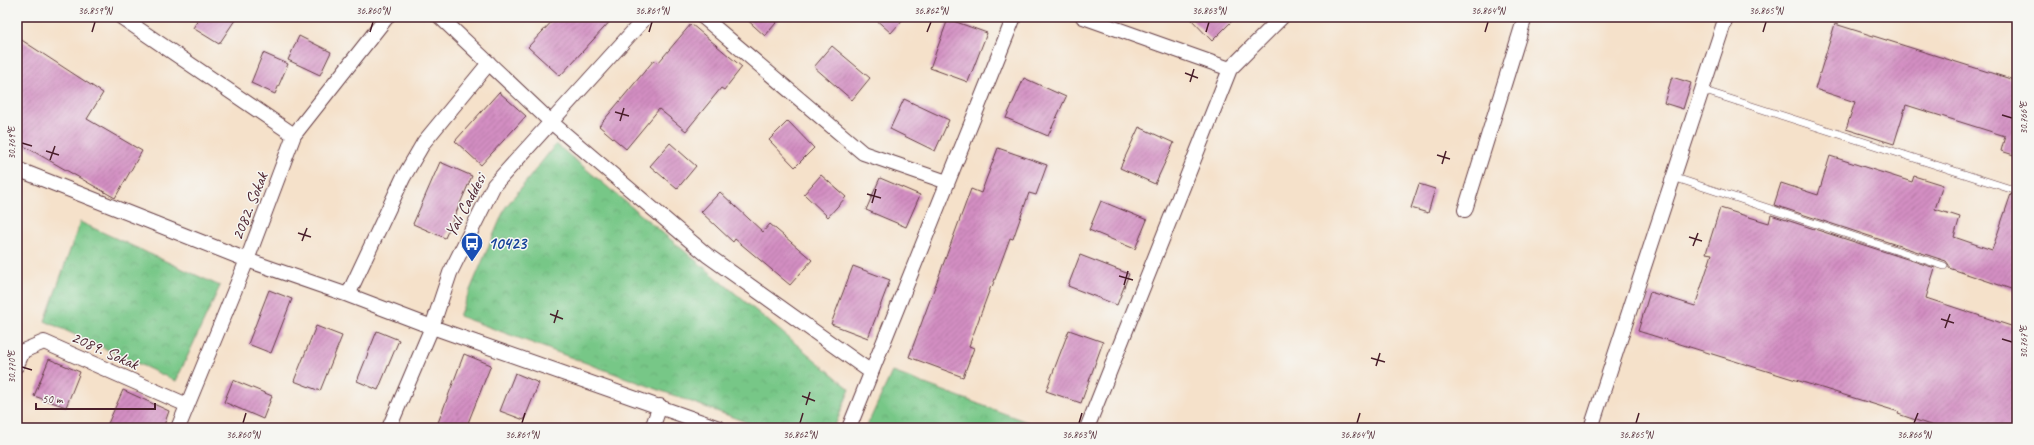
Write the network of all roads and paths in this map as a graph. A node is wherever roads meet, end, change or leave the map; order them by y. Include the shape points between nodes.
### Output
1 (121, 17) edge
2 (387, 17) edge
3 (440, 17) edge
4 (646, 17) edge
5 (703, 17) edge
6 (1014, 17) edge
7 (1083, 17) edge
8 (1282, 17) edge
9 (1525, 17) edge
10 (1726, 17) edge
11 (489, 63) junction
12 (1230, 68) junction
13 (1702, 90) junction
14 (551, 122) junction
15 (294, 135) junction
16 (17, 169) edge
17 (1673, 177) junction
18 (947, 182) junction
19 (2017, 191) edge
20 (1465, 210) dead end
21 (247, 260) junction
22 (1944, 266) dead end
23 (348, 295) junction
24 (432, 328) junction
25 (17, 365) edge
26 (871, 372) junction
27 (187, 405) junction
28 (660, 406) junction
29 (178, 428) edge
30 (389, 428) edge
31 (652, 428) edge
32 (719, 428) edge
33 (849, 428) edge
34 (1087, 428) edge
35 (1591, 428) edge

1 - 15 street
2 - 15 street, 2082. Sokak
3 - 11 street
4 - 14 street, Yalı Caddesi
5 - 18 street via 863,153
6 - 18 street
7 - 12 street
8 - 12 street
9 - 20 street
10 - 13 street
11 - 14 street
11 - 23 street via 424,142 403,178
12 - 34 street
13 - 17 street
13 - 19 lane
14 - 24 street, Yalı Caddesi via 494,185 450,273
14 - 26 street via 707,255
15 - 21 street, 2082. Sokak
16 - 21 street
17 - 22 lane
17 - 35 street
18 - 26 street
21 - 23 street
21 - 27 street, 2082. Sokak
23 - 24 street
24 - 28 street
24 - 30 street, Yalı Caddesi
25 - 27 street, 2089. Sokak via 23,352 44,342
26 - 33 street
27 - 29 street, 2082. Sokak
28 - 31 street
28 - 32 street

